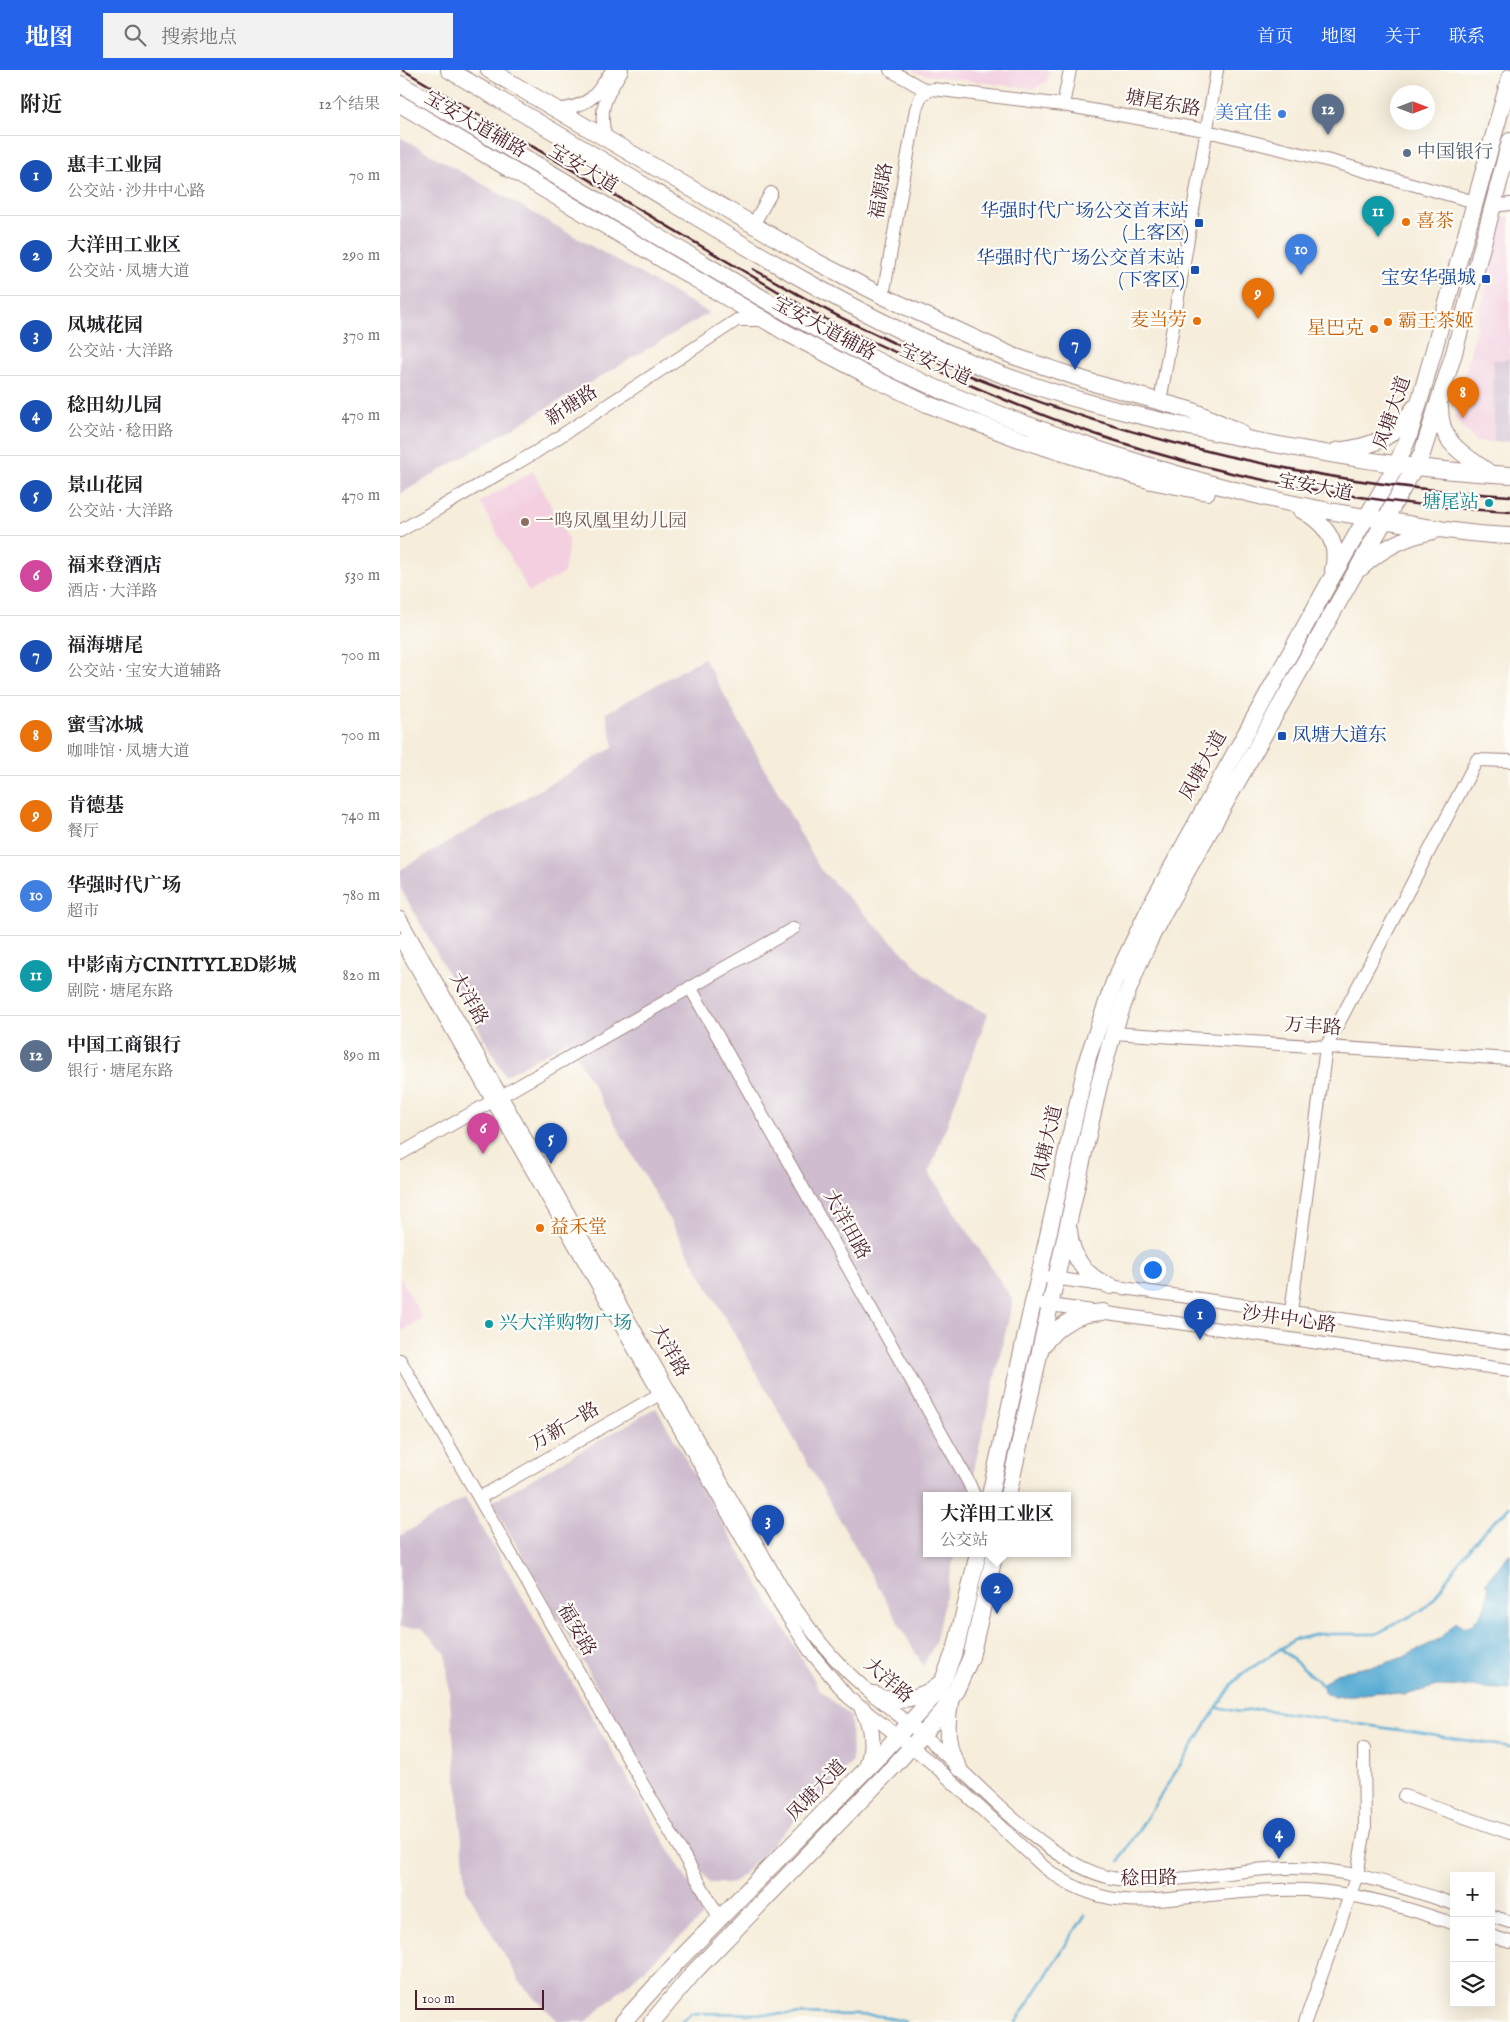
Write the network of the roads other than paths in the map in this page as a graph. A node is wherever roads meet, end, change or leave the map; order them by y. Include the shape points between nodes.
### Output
1 (449, 70) edge
2 (489, 70) edge
3 (612, 70) edge
4 (622, 70) edge
5 (890, 70) edge
6 (1070, 70) edge
7 (1209, 70) edge
8 (1217, 70) edge
9 (1510, 77) edge
10 (400, 84) edge
11 (924, 93) junction
12 (400, 104) edge
13 (1063, 105) junction
14 (558, 110) junction
15 (1203, 130) junction
16 (606, 138) junction
17 (1510, 141) edge
18 (771, 194) dead end
19 (1475, 202) junction
20 (1510, 204) edge
21 (1493, 206) junction
22 (753, 224) junction
23 (815, 261) junction
24 (883, 296) junction
25 (764, 320) junction
26 (880, 320) junction
27 (1434, 348) junction
28 (1454, 353) junction
29 (1421, 396) junction
30 (1440, 399) junction
31 (1156, 401) junction
32 (1260, 441) junction
33 (1317, 452) junction
34 (1396, 466) junction
35 (1414, 468) junction
36 (1491, 474) junction
37 (1510, 475) edge
38 (1267, 499) junction
39 (1287, 503) junction
40 (1367, 518) junction
41 (1385, 520) junction
42 (1448, 530) junction
43 (400, 531) edge
44 (1510, 536) edge
45 (1353, 578) junction
46 (1330, 579) junction
47 (1510, 761) edge
48 (400, 918) edge
49 (794, 928) dead end
50 (400, 939) edge
51 (690, 987) junction
52 (1113, 1033) junction
53 (1326, 1047) junction
54 (1510, 1059) edge
55 (497, 1098) junction
56 (400, 1154) edge
57 (1069, 1218) junction
58 (1039, 1276) junction
59 (1056, 1278) junction
60 (1111, 1286) junction
61 (1033, 1302) junction
62 (1050, 1305) junction
63 (1103, 1312) junction
64 (1291, 1312) junction
65 (1510, 1343) edge
66 (1040, 1351) junction
67 (400, 1360) edge
68 (1510, 1370) edge
69 (664, 1392) junction
70 (994, 1476) junction
71 (968, 1481) junction
72 (973, 1492) edge
73 (991, 1492) edge
74 (1009, 1492) edge
75 (479, 1498) junction
76 (977, 1557) edge
77 (994, 1557) edge
78 (944, 1678) junction
79 (874, 1694) junction
80 (951, 1699) junction
81 (863, 1710) junction
82 (909, 1724) junction
83 (922, 1735) junction
84 (897, 1737) junction
85 (911, 1747) junction
86 (1364, 1749) dead end
87 (960, 1768) junction
88 (866, 1770) junction
89 (1404, 1796) dead end
90 (1510, 1833) edge
91 (1357, 1875) junction
92 (1351, 1895) junction
93 (1450, 1903) edge
94 (1494, 1917) edge
95 (720, 1918) junction
96 (1510, 1922) edge
97 (1450, 1923) edge
98 (1495, 1937) edge
99 (1510, 1942) edge
100 (623, 2022) edge
101 (652, 2022) edge
102 (1305, 2022) edge

1 - 26 main road, 宝安大道 via 786,271
2 - 14 main road
3 - 14 street via 590,101
4 - 16 street via 602,110
5 - 11 street
6 - 13 street
7 - 15 street
8 - 15 street
9 - 19 main road, 凤塘大道
10 - 38 main road, 宝安大道 via 794,317 875,360 1039,430
11 - 13 street, 塘尾东路 via 939,88
11 - 24 street, 福源路 via 916,109
12 - 25 main road, 宝安大道辅路
13 - 15 street, 塘尾东路
14 - 16 main road
15 - 19 street, 塘尾东路
15 - 31 street
16 - 22 main road
17 - 21 main road, 凤塘大道
18 - 22 street
19 - 27 main road, 凤塘大道
20 - 21 street
21 - 28 main road, 凤塘大道
22 - 23 main road
23 - 24 main road
23 - 26 main road
24 - 31 main road via 1013,356
25 - 38 main road, 宝安大道辅路 via 927,404 1022,440 1179,488
25 - 43 street, 新塘路 via 737,320 536,452
26 - 32 main road, 宝安大道 via 943,351 1067,397 1170,424
27 - 28 main road
27 - 29 main road, 凤塘大道
28 - 30 main road, 凤塘大道
29 - 33 main road via 1408,417 1387,437 1362,447
29 - 34 main road, 凤塘大道
30 - 35 main road, 凤塘大道 via 1427,441
30 - 36 main road via 1441,421 1449,441
31 - 32 main road via 1204,415
32 - 33 main road, 宝安大道
33 - 34 main road, 宝安大道
34 - 35 main road, 宝安大道
34 - 40 main road, 凤塘大道
35 - 36 main road, 宝安大道
35 - 41 main road, 凤塘大道
36 - 37 main road, 宝安大道
38 - 39 main road, 宝安大道
39 - 40 main road, 宝安大道
39 - 46 main road via 1318,520 1331,537 1336,556
40 - 41 main road, 宝安大道
40 - 46 main road, 凤塘大道
41 - 42 main road, 宝安大道
41 - 45 main road, 凤塘大道
42 - 44 main road, 宝安大道
42 - 45 main road via 1419,535 1392,546 1375,556
45 - 52 main road, 凤塘大道 via 1151,935
46 - 58 main road, 凤塘大道 via 1148,911 1114,982 1083,1077
47 - 53 street via 1477,760
48 - 55 street, 大洋路
49 - 51 street
50 - 55 street, 大洋路
51 - 55 street
51 - 71 street, 大洋田路
52 - 53 street, 万丰路
52 - 57 main road, 凤塘大道
53 - 54 street, 万丰路
53 - 64 street
55 - 56 street
55 - 69 street, 大洋路
57 - 59 main road, 凤塘大道
57 - 60 main road via 1070,1239 1078,1261 1090,1275
58 - 59 street, 沙井中心路
58 - 61 main road, 凤塘大道
59 - 60 street, 沙井中心路
59 - 62 main road, 凤塘大道
60 - 64 street, 沙井中心路
61 - 62 street, 沙井中心路
61 - 70 main road, 凤塘大道
62 - 63 street, 沙井中心路
62 - 66 main road, 凤塘大道
63 - 66 main road via 1080,1316 1060,1326
63 - 68 street, 沙井中心路
64 - 65 street, 沙井中心路
66 - 74 main road, 凤塘大道
67 - 75 street, 福安路
69 - 75 street, 万新一路
69 - 79 street, 大洋路 via 790,1600 834,1658
69 - 81 street, 大洋路 via 794,1628 829,1676
70 - 71 street via 985,1483
70 - 73 main road, 凤塘大道
71 - 72 street, 大洋田路
75 - 95 street, 福安路
76 - 78 main road, 凤塘大道 via 958,1637
77 - 80 main road, 凤塘大道 via 971,1657
78 - 79 main road via 931,1690 914,1697 890,1699
78 - 82 main road, 凤塘大道 via 933,1697
79 - 82 street, 大洋路
80 - 83 main road, 凤塘大道
80 - 87 main road via 948,1737 953,1758
81 - 84 street, 大洋路
81 - 88 main road via 871,1744
82 - 83 street, 稔田路
82 - 84 main road, 凤塘大道
83 - 85 main road, 凤塘大道
83 - 87 street, 稔田路
84 - 85 street, 稔田路
84 - 88 main road, 凤塘大道
85 - 92 street, 稔田路 via 1049,1871 1094,1894 1113,1899 1141,1900 1272,1890
85 - 101 main road, 凤塘大道 via 693,1973
86 - 91 street via 1365,1829
87 - 91 street, 稔田路 via 1056,1853 1102,1875 1159,1880 1288,1868
88 - 95 main road, 凤塘大道
89 - 90 street
91 - 92 street
91 - 93 street, 稔田路
92 - 97 street, 稔田路 via 1386,1902
92 - 102 street
94 - 96 street
95 - 100 main road, 凤塘大道
98 - 99 street

